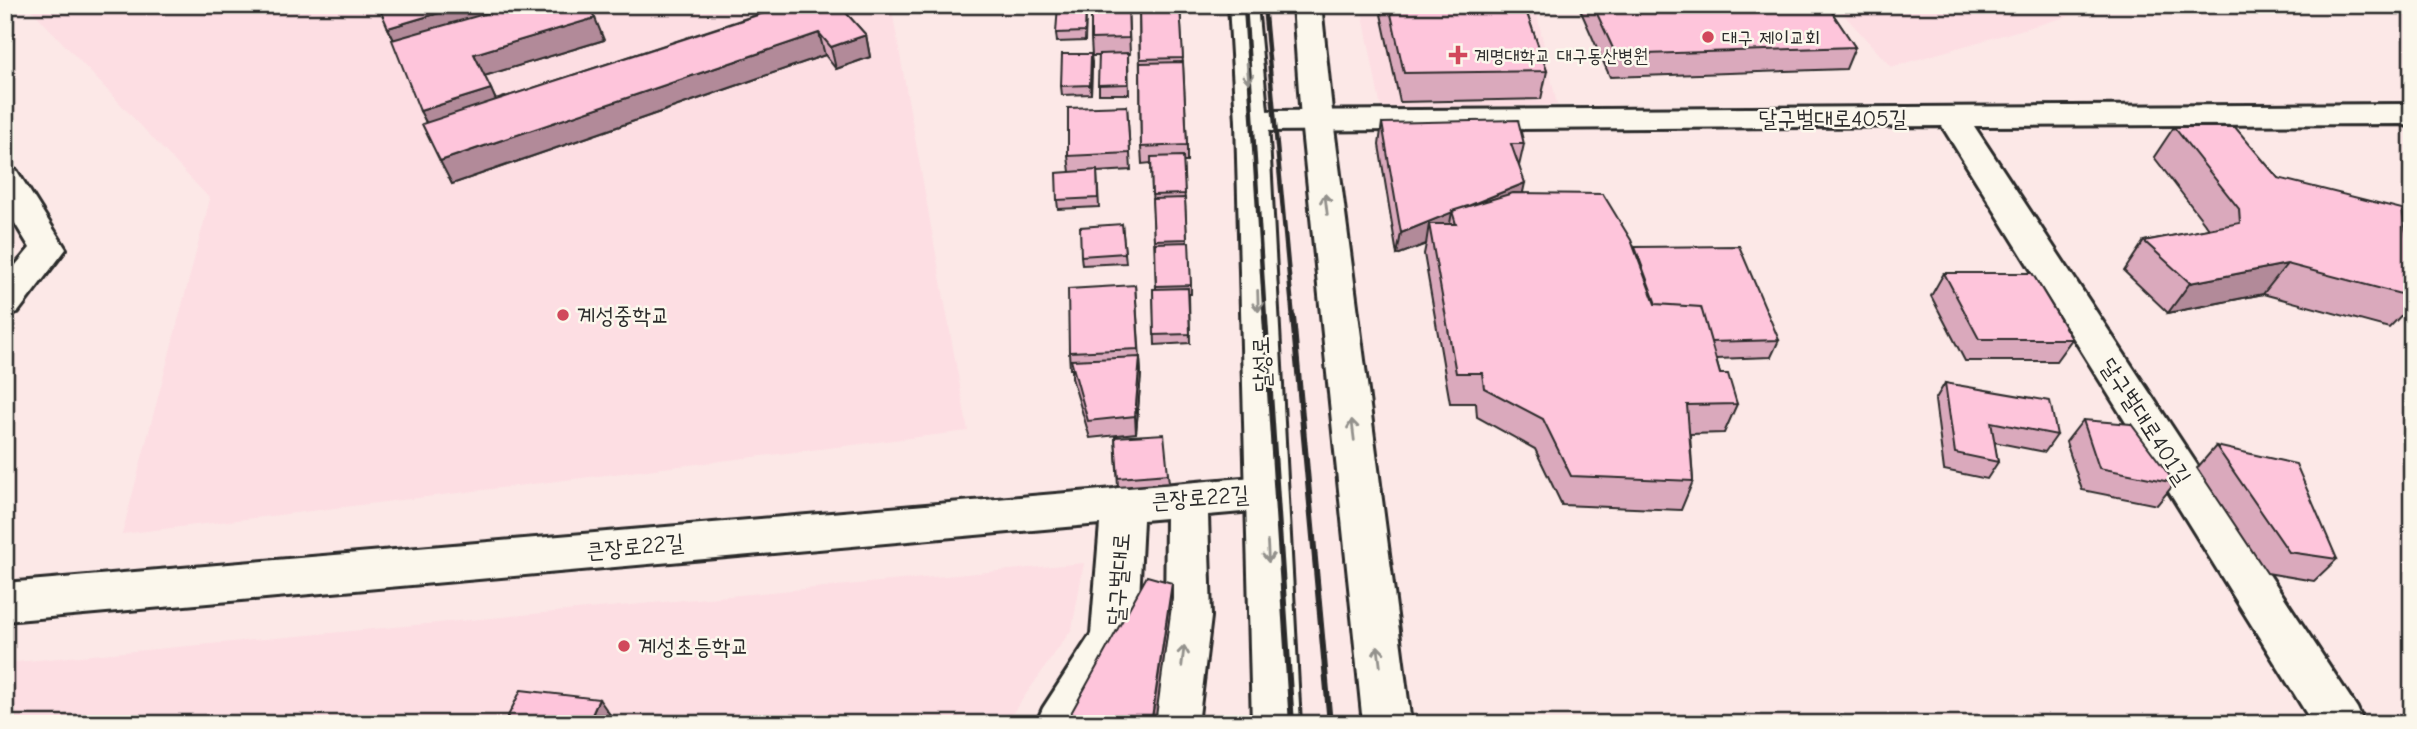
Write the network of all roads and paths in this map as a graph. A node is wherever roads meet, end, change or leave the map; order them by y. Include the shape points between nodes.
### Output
1 (1243, 5) edge
2 (1307, 5) edge
3 (1952, 117) junction
4 (2412, 117) edge
5 (1317, 120) junction
6 (1252, 121) junction
7 (5, 179) edge
8 (5, 303) edge
9 (1265, 492) junction
10 (1187, 498) junction
11 (1124, 503) junction
12 (5, 602) edge
13 (1060, 724) edge
14 (1174, 724) edge
15 (1276, 724) edge
16 (1387, 724) edge
17 (2340, 724) edge

1 -> 6 street, 달성로
2 - 5 street
3 - 4 street, 달구벌대로405길
3 - 5 street, 달구벌대로405길
3 - 17 street, 달구벌대로401길
5 - 6 street, 달구벌대로405길
16 -> 5 street
6 -> 9 street, 달성로
7 - 8 street via 48,248
9 - 10 street, 큰장로22길
9 -> 15 street, 달성로
10 - 11 street, 큰장로22길
14 -> 10 street via 1188,617
11 - 12 street, 큰장로22길
11 - 13 street, 달구벌대로 via 1114,638

